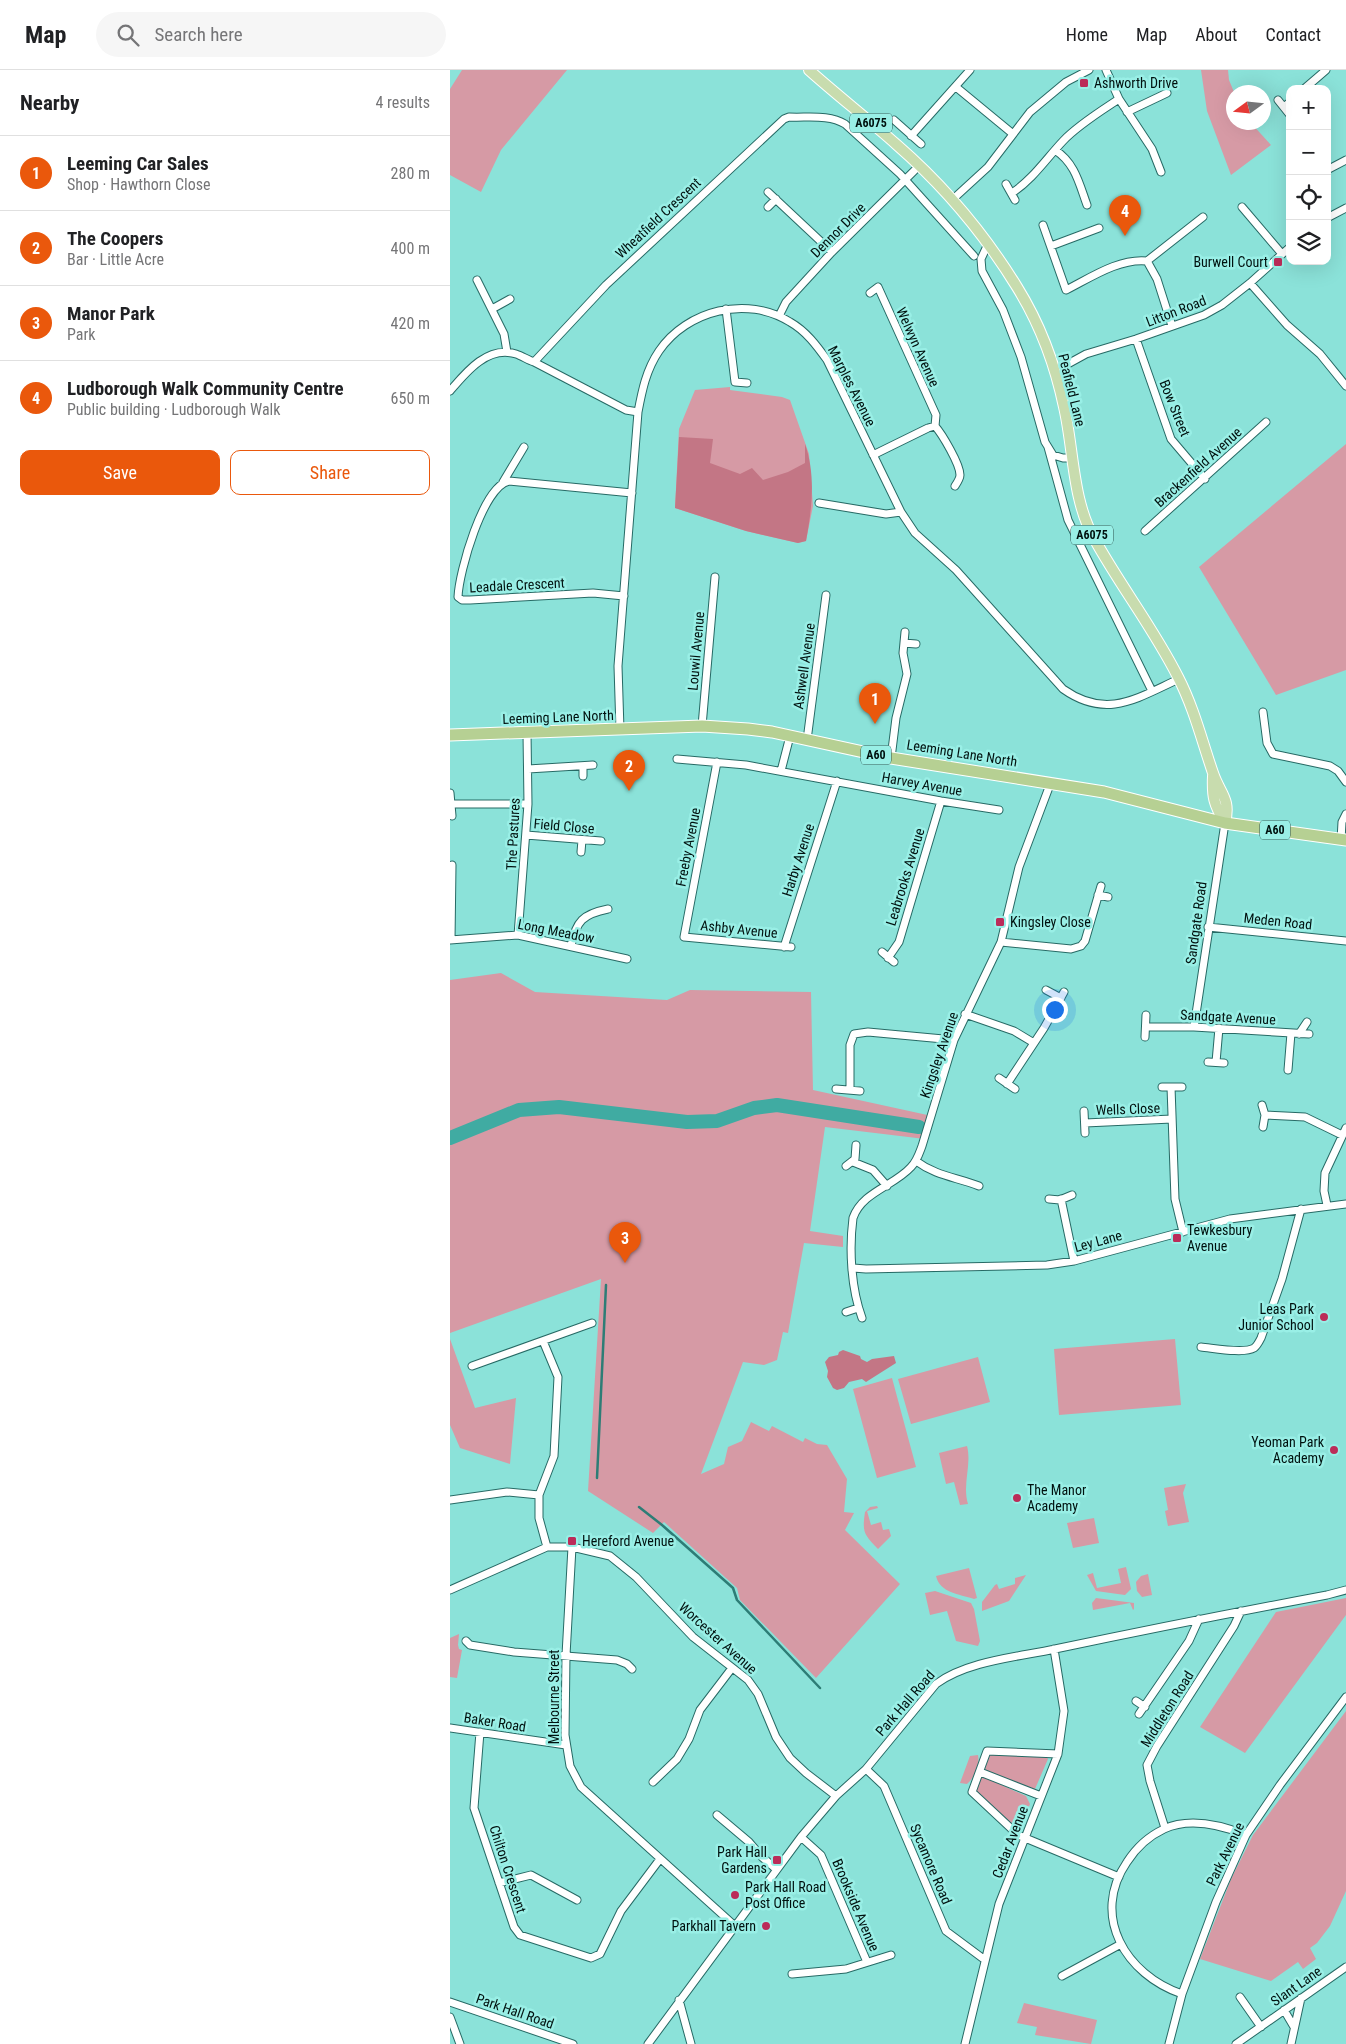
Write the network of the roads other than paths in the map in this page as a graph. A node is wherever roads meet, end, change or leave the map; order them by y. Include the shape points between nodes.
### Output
1 (809, 70) edge
2 (970, 70) edge
3 (1089, 70) edge
4 (1106, 70) edge
5 (1326, 70) edge
6 (1309, 85) edge
7 (956, 87) junction
8 (1156, 88) dead end
9 (1167, 93) dead end
10 (1159, 96) junction
11 (1120, 100) junction
12 (1278, 100) dead end
13 (1284, 107) joint
14 (1286, 110) edge
15 (1128, 112) junction
16 (894, 120) dead end
17 (1013, 134) junction
18 (911, 136) junction
19 (921, 144) dead end
20 (1055, 150) junction
21 (1166, 159) dead end
22 (1346, 160) edge
23 (1158, 163) junction
24 (919, 166) junction
25 (1331, 168) edge
26 (1161, 172) dead end
27 (906, 181) junction
28 (1006, 184) dead end
29 (768, 192) dead end
30 (1083, 194) junction
31 (1074, 197) dead end
32 (776, 199) junction
33 (952, 200) junction
34 (1087, 205) dead end
35 (768, 207) dead end
36 (1242, 207) dead end
37 (1346, 208) edge
38 (1331, 213) edge
39 (1203, 217) dead end
40 (1043, 225) dead end
41 (1099, 228) dead end
42 (988, 244) junction
43 (1050, 246) junction
44 (1286, 250) edge
45 (832, 252) junction
46 (1282, 254) junction
47 (974, 256) dead end
48 (1147, 261) junction
49 (477, 280) dead end
50 (1250, 282) junction
51 (870, 293) dead end
52 (510, 299) dead end
53 (492, 309) junction
54 (726, 309) junction
55 (779, 316) junction
56 (1172, 326) junction
57 (1136, 339) junction
58 (507, 352) junction
59 (534, 362) junction
60 (1055, 371) junction
61 (747, 383) dead end
62 (452, 386) edge
63 (1346, 386) edge
64 (638, 412) junction
65 (1266, 422) dead end
66 (935, 426) junction
67 (524, 447) dead end
68 (1048, 447) junction
69 (873, 455) junction
70 (1073, 458) junction
71 (1205, 479) junction
72 (503, 482) junction
73 (955, 486) dead end
74 (632, 493) junction
75 (819, 503) dead end
76 (901, 512) junction
77 (1146, 530) dead end
78 (715, 577) dead end
79 (826, 595) dead end
80 (624, 596) junction
81 (905, 632) dead end
82 (904, 643) junction
83 (916, 644) dead end
84 (1179, 679) junction
85 (1152, 691) junction
86 (1263, 712) dead end
87 (702, 726) junction
88 (620, 730) junction
89 (526, 734) junction
90 (450, 735) edge
91 (790, 736) junction
92 (807, 740) junction
93 (891, 758) junction
94 (677, 759) dead end
95 (717, 762) junction
96 (593, 765) dead end
97 (582, 766) junction
98 (528, 769) junction
99 (781, 771) junction
100 (583, 776) dead end
101 (837, 781) junction
102 (1051, 782) junction
103 (1346, 782) edge
104 (450, 793) edge
105 (941, 801) junction
106 (451, 804) edge
107 (528, 804) junction
108 (999, 810) dead end
109 (1346, 814) edge
110 (452, 816) dead end
111 (1225, 823) junction
112 (526, 835) junction
113 (582, 840) junction
114 (1344, 840) edge
115 (601, 841) dead end
116 (581, 852) dead end
117 (452, 865) dead end
118 (451, 876) edge
119 (1101, 886) dead end
120 (1098, 895) junction
121 (1108, 898) dead end
122 (608, 909) dead end
123 (1208, 926) junction
124 (518, 935) junction
125 (684, 936) joint
126 (451, 940) edge
127 (1346, 941) edge
128 (1001, 942) junction
129 (571, 946) junction
130 (787, 947) joint
131 (882, 952) dead end
132 (627, 959) dead end
133 (1046, 990) dead end
134 (965, 1014) junction
135 (1146, 1014) dead end
136 (1307, 1022) dead end
137 (1146, 1027) junction
138 (1194, 1027) junction
139 (1219, 1028) junction
140 (1295, 1033) junction
141 (1309, 1034) dead end
142 (1145, 1038) dead end
143 (954, 1040) junction
144 (1034, 1043) junction
145 (1216, 1062) dead end
146 (1288, 1070) dead end
147 (999, 1078) dead end
148 (1007, 1084) junction
149 (1162, 1087) dead end
150 (1171, 1087) junction
151 (1182, 1087) dead end
152 (836, 1089) dead end
153 (1014, 1089) dead end
154 (850, 1090) junction
155 (860, 1091) dead end
156 (1262, 1105) dead end
157 (1084, 1111) dead end
158 (1265, 1115) junction
159 (1172, 1119) junction
160 (1085, 1123) junction
161 (1263, 1127) dead end
162 (1344, 1131) edge
163 (1085, 1134) dead end
164 (856, 1145) dead end
165 (916, 1161) junction
166 (853, 1162) junction
167 (846, 1166) dead end
168 (886, 1186) junction
169 (979, 1186) dead end
170 (1072, 1195) dead end
171 (1049, 1199) dead end
172 (1061, 1200) junction
173 (1346, 1204) edge
174 (1327, 1205) junction
175 (1301, 1209) junction
176 (1183, 1232) junction
177 (1074, 1261) junction
178 (853, 1268) junction
179 (858, 1308) junction
180 (846, 1312) dead end
181 (862, 1318) dead end
182 (592, 1323) dead end
183 (543, 1341) junction
184 (1200, 1347) dead end
185 (472, 1366) dead end
186 (539, 1495) junction
187 (450, 1500) edge
188 (572, 1546) junction
189 (547, 1547) junction
190 (450, 1590) edge
191 (1346, 1590) edge
192 (1241, 1611) junction
193 (1199, 1619) junction
194 (466, 1641) dead end
195 (1054, 1649) junction
196 (566, 1655) junction
197 (732, 1668) junction
198 (632, 1669) dead end
199 (1346, 1697) edge
200 (1136, 1701) dead end
201 (1145, 1707) junction
202 (1139, 1714) dead end
203 (450, 1728) edge
204 (480, 1732) junction
205 (566, 1745) junction
206 (1058, 1754) junction
207 (866, 1769) junction
208 (980, 1772) junction
209 (654, 1782) dead end
210 (836, 1796) junction
211 (1041, 1796) junction
212 (717, 1816) dead end
213 (1165, 1828) junction
214 (1246, 1835) junction
215 (800, 1837) junction
216 (1025, 1838) junction
217 (660, 1859) junction
218 (776, 1869) junction
219 (1119, 1877) junction
220 (499, 1883) junction
221 (577, 1900) dead end
222 (735, 1926) junction
223 (1121, 1944) junction
224 (890, 1955) dead end
225 (985, 1960) junction
226 (867, 1962) junction
227 (1346, 1966) edge
228 (792, 1974) dead end
229 (1062, 1976) dead end
230 (1182, 1994) junction
231 (1239, 1998) dead end
232 (1301, 1998) junction
233 (679, 2000) junction
234 (450, 2002) edge
235 (1284, 2010) junction
236 (450, 2017) edge
237 (1261, 2027) junction
238 (1294, 2027) junction
239 (460, 2044) edge
240 (573, 2044) edge
241 (648, 2044) edge
242 (691, 2044) edge
243 (965, 2044) edge
244 (1169, 2044) edge
245 (1236, 2044) edge
246 (1290, 2044) edge

1 - 24 main road, Peafield Lane / A6075
2 - 7 street
3 - 17 street via 1048,96
4 - 11 street
5 - 6 street
7 - 17 street
7 - 18 street
8 - 10 street
9 - 10 street
10 - 15 street
11 - 15 street
11 - 20 street via 1097,114
12 - 13 street
13 - 14 street
15 - 23 street
16 - 18 street
17 - 33 street via 988,167
18 - 19 street
20 - 28 street via 1014,196
20 - 30 street via 1071,165
21 - 23 street
22 - 25 street
23 - 26 street
24 - 27 street, Dennor Drive
24 - 33 main road, Peafield Lane / A6075
27 - 45 street, Dennor Drive
27 - 47 street, Wheatfield Crescent
27 - 59 street, Wheatfield Crescent via 838,119 784,119 606,285
29 - 32 street
30 - 31 street
30 - 34 street
32 - 35 street
32 - 45 street
33 - 42 main road, Peafield Lane / A6075
36 - 46 street
37 - 38 street
39 - 48 street
40 - 43 street
41 - 43 street
42 - 60 main road, Peafield Lane / A6075 via 1032,313 1047,344
42 - 68 street via 981,260 982,271 1009,325
43 - 48 street via 1066,290 1106,270 1136,260
44 - 46 street, Litton Road
45 - 55 street, Dennor Drive via 786,302
46 - 50 street, Litton Road
48 - 56 street via 1157,279
49 - 53 street
50 - 56 street, Litton Road via 1222,305
50 - 63 street via 1287,325 1320,354
51 - 66 street, Welwyn Avenue via 878,287 936,415
52 - 53 street
53 - 58 street via 504,334
54 - 55 street, Marples Avenue via 764,310
54 - 61 street via 735,382
54 - 64 street, Marples Avenue via 684,325 665,344 650,366
55 - 69 street, Marples Avenue via 803,332 827,360
56 - 57 street, Litton Road
57 - 60 street, Litton Road via 1086,354
57 - 71 street, Bow Street via 1171,439
58 - 59 street
58 - 62 street via 490,354
59 - 64 street via 626,410
60 - 70 main road, Peafield Lane / A6075
64 - 74 street, Marples Avenue
65 - 71 street, Brackenfield Avenue
66 - 69 street
66 - 73 street, Welwyn Avenue via 957,466 960,475
67 - 72 street
68 - 70 street via 1053,455
68 - 85 street via 1068,520
69 - 76 street, Marples Avenue
70 - 84 main road, Peafield Lane / A6075 via 1082,508 1093,538 1156,636
71 - 77 street, Brackenfield Avenue
72 - 74 street
72 - 80 street, Leadale Crescent via 497,486 476,525 458,597 470,600 593,593
74 - 80 street, Marples Avenue
75 - 76 street via 891,515
76 - 85 street, Marples Avenue via 915,533 956,570 1051,678 1069,693 1088,703 1111,706
78 - 87 street, Louwil Avenue
79 - 92 street, Ashwell Avenue
80 - 88 street, Marples Avenue via 618,685
81 - 82 street
82 - 83 street
82 - 93 street via 907,674 896,718
84 - 85 street, Marples Avenue
84 - 111 main road, Peafield Lane / A6075 via 1193,711 1213,776 1226,801
86 - 103 street via 1267,743 1273,754 1330,766
87 - 88 highway, Leeming Lane North / A60
87 - 91 highway, Leeming Lane North / A60
88 - 89 highway, Leeming Lane North / A60
89 - 90 highway, Leeming Lane North / A60
89 - 98 street, The Pastures
91 - 92 highway, Leeming Lane North / A60
91 - 99 street
92 - 93 highway, Leeming Lane North / A60
93 - 102 highway, Leeming Lane North / A60
94 - 95 street, Harvey Avenue
95 - 99 street, Harvey Avenue
95 - 125 street, Freeby Avenue
96 - 97 street
97 - 98 street
97 - 100 street
98 - 107 street, The Pastures
99 - 101 street, Harvey Avenue
101 - 105 street, Harvey Avenue
101 - 130 street, Harby Avenue
102 - 111 highway, Leeming Lane North / A60
102 - 128 street, Kingsley Avenue via 1019,868
104 - 106 street
105 - 108 street, Harvey Avenue
105 - 131 street, Leabrooks Avenue via 899,942 891,960
106 - 107 street
106 - 110 street
107 - 112 street, The Pastures
109 - 114 street via 1342,822
111 - 114 highway, Leeming Lane North / A60
111 - 123 street, Sandgate Road
112 - 113 street, Field Close
112 - 124 street, The Pastures
113 - 115 street, Field Close
113 - 116 street
117 - 118 street
118 - 126 street
119 - 120 street
120 - 121 street
120 - 128 street via 1081,946 1071,949
122 - 129 street via 585,917 577,925
123 - 127 street, Meden Road
123 - 138 street, Sandgate Road
124 - 126 street, Long Meadow
124 - 129 street, Long Meadow
125 - 130 street, Ashby Avenue
128 - 134 street, Kingsley Avenue
129 - 132 street, Long Meadow
133 - 144 street via 1063,995
134 - 143 street, Kingsley Avenue
134 - 144 street via 1014,1031
135 - 137 street
136 - 140 street
137 - 138 street, Sandgate Avenue
137 - 142 street
138 - 139 street, Sandgate Avenue
139 - 140 street, Sandgate Avenue
139 - 145 street
140 - 141 street, Sandgate Avenue
140 - 146 street
143 - 154 street via 868,1032 854,1034 850,1045
143 - 165 street, Kingsley Avenue
144 - 148 street
147 - 148 street
148 - 153 street
149 - 150 street
150 - 151 street
150 - 159 street
152 - 154 street
154 - 155 street
156 - 158 street
157 - 160 street, Wells Close
158 - 161 street
158 - 162 street via 1304,1117
159 - 160 street, Wells Close
159 - 176 street via 1175,1199
160 - 163 street, Wells Close
162 - 174 street via 1325,1173
164 - 166 street
165 - 168 street, Kingsley Avenue
165 - 169 street via 935,1173
166 - 167 street
166 - 168 street via 873,1170
168 - 178 street, Kingsley Avenue via 856,1210 852,1226
170 - 172 street
171 - 172 street
172 - 177 street
173 - 174 street, Ley Lane
174 - 175 street, Ley Lane
175 - 176 street, Ley Lane via 1230,1219
175 - 184 street via 1282,1279 1256,1347 1240,1350
176 - 177 street, Ley Lane
177 - 178 street, Ley Lane via 1047,1265
178 - 179 street, Kingsley Avenue
179 - 180 street
179 - 181 street, Kingsley Avenue
182 - 183 street
183 - 185 street
183 - 186 street via 558,1378 554,1456
186 - 187 street via 507,1492
186 - 189 street via 539,1518
188 - 189 street, Worcester Avenue
188 - 196 street, Melbourne Street
188 - 197 street, Worcester Avenue via 610,1556 636,1577 693,1637
189 - 190 street, Worcester Avenue
191 - 192 street, Park Hall Road
192 - 193 street, Park Hall Road
192 - 213 street, Middleton Road via 1147,1765
193 - 195 street, Park Hall Road
193 - 201 street via 1189,1641
194 - 196 street via 470,1645 514,1652
195 - 206 street, Cedar Avenue via 1064,1711
195 - 207 street, Park Hall Road via 988,1662 946,1676 920,1701
196 - 198 street via 618,1660
196 - 205 street, Melbourne Street
197 - 209 street via 700,1710 677,1759
197 - 210 street, Worcester Avenue via 748,1680 758,1694 776,1737 790,1758
199 - 214 street, Park Avenue
200 - 201 street
201 - 202 street
203 - 204 street, Baker Road
204 - 205 street, Baker Road
204 - 220 street, Chilton Crescent via 474,1808
205 - 217 street, Melbourne Street via 570,1766 581,1787
206 - 208 street via 987,1750
206 - 211 street, Cedar Avenue
207 - 210 street, Park Hall Road
207 - 225 street, Sycamore Road via 884,1786 946,1931
208 - 211 street
208 - 216 street via 972,1792
210 - 215 street, Park Hall Road
211 - 216 street, Cedar Avenue
212 - 218 street
213 - 214 street via 1204,1823
213 - 219 street via 1135,1850
214 - 230 street, Park Avenue via 1216,1902
215 - 218 street, Park Hall Road
215 - 226 street, Brookside Avenue via 822,1855
216 - 219 street
216 - 225 street, Cedar Avenue via 999,1904
217 - 220 street, Chilton Crescent via 621,1911 600,1954 591,1958 520,1935 514,1927
217 - 222 street, Melbourne Street
218 - 222 street, Park Hall Road
219 - 223 street via 1113,1905
220 - 221 street via 531,1875
222 - 233 street, Park Hall Road
223 - 229 street
223 - 230 street via 1131,1962 1148,1977
224 - 226 street, Brookside Avenue
225 - 243 street, Cedar Avenue
226 - 228 street, Brookside Avenue via 846,1968
227 - 232 street, Slant Lane
230 - 244 street, Park Avenue
231 - 237 street
232 - 235 street, Slant Lane
232 - 238 street
233 - 241 street, Park Hall Road
233 - 242 street
234 - 240 street, Park Hall Road
235 - 237 street, Slant Lane
235 - 238 street
236 - 239 street
237 - 245 street, Slant Lane
238 - 246 street

